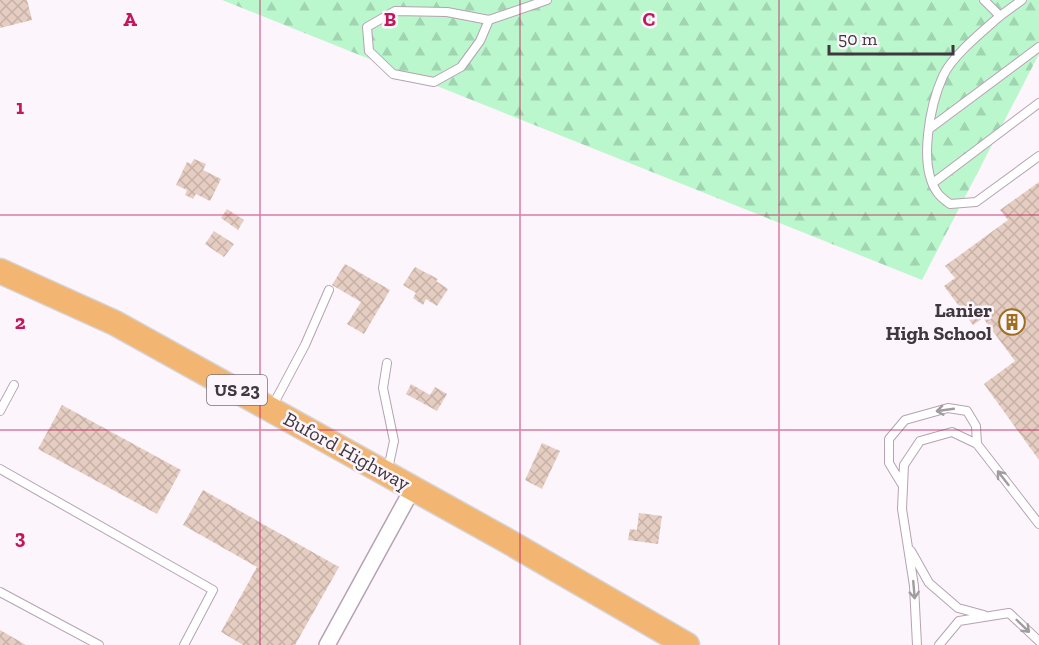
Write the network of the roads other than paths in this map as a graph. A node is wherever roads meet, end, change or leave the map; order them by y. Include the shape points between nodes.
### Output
1 (547, 0) edge
2 (984, 0) edge
3 (1022, 0) edge
4 (1000, 16) junction
5 (489, 20) junction
6 (1039, 47) edge
7 (1039, 104) edge
8 (929, 129) junction
9 (1039, 156) edge
10 (933, 183) junction
11 (0, 271) edge
12 (329, 290) dead end
13 (387, 363) dead end
14 (14, 385) dead end
15 (271, 409) junction
16 (0, 411) edge
17 (977, 444) junction
18 (0, 469) edge
19 (387, 474) junction
20 (903, 486) junction
21 (412, 488) junction
22 (1039, 524) edge
23 (907, 545) junction
24 (0, 592) edge
25 (987, 616) junction
26 (1039, 641) edge
27 (99, 645) edge
28 (184, 645) edge
29 (327, 645) edge
30 (687, 645) edge
31 (917, 645) edge
32 (939, 645) edge

1 - 5 lane
2 - 4 lane
3 - 4 lane
4 - 8 lane via 970,42 944,75
5 - 5 lane via 447,12 395,11 367,27 369,51 393,75 434,82 461,67 480,41
6 - 8 lane
7 - 10 lane
8 - 10 lane via 928,171
9 - 10 lane via 976,202 950,204 937,193
11 - 15 main road, Buford Highway / US 23 via 115,323
12 - 15 lane via 306,345
13 - 19 lane via 383,388 394,441
14 - 16 lane
15 - 19 main road, Buford Highway / US 23
17 - 20 lane via 952,432 920,441 904,465
17 -> 20 lane via 976,426 967,411 948,408 905,420 889,439 889,463
22 -> 17 lane
18 - 28 lane via 213,590
19 - 21 main road, Buford Highway / US 23
20 - 23 lane
21 - 29 street
21 - 30 main road, Buford Highway / US 23
23 - 25 lane via 929,584 958,608
23 -> 31 lane
24 - 27 lane
25 -> 26 lane via 1009,613
25 - 32 lane via 958,621

